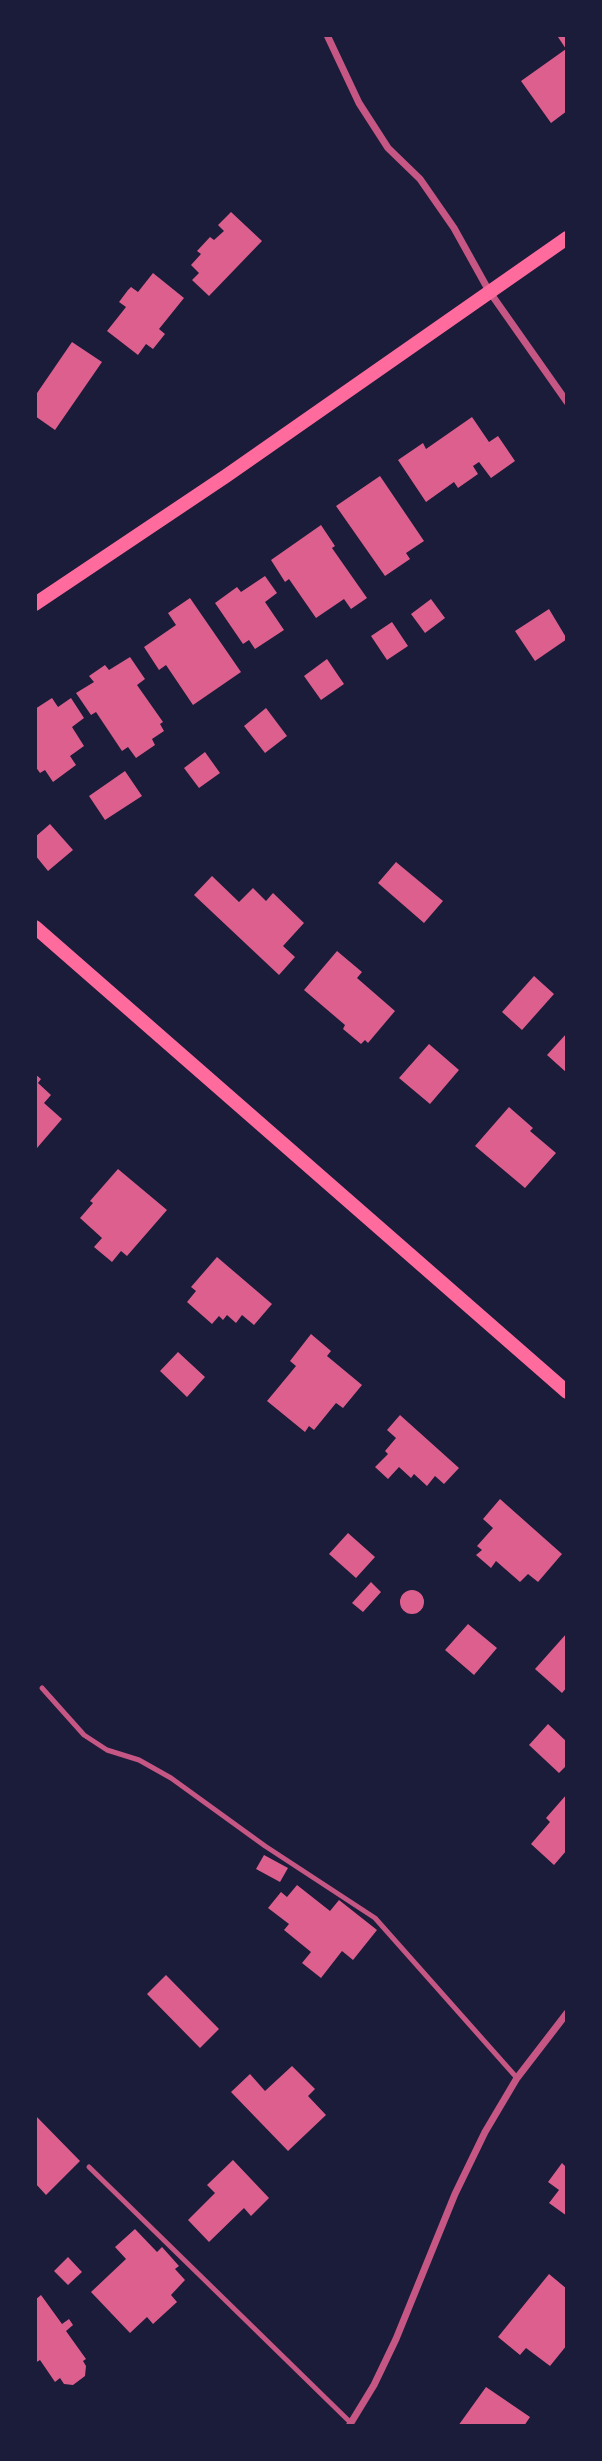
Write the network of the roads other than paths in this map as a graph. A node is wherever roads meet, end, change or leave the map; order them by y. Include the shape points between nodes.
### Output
1 (327, 35) edge
2 (567, 238) edge
3 (489, 292) junction
4 (567, 402) edge
5 (35, 604) edge
6 (35, 927) edge
7 (567, 1392) edge
8 (41, 1688) dead end
9 (567, 2012) edge
10 (517, 2078) junction
11 (89, 2168) dead end
12 (350, 2425) edge

1 - 3 street via 366,114 454,228
2 - 3 main road
3 - 4 street
3 - 5 main road
6 - 7 main road
8 - 10 lane via 84,1735 171,1778 374,1918
9 - 10 street
10 - 12 street via 467,2169 396,2339
11 - 12 lane

